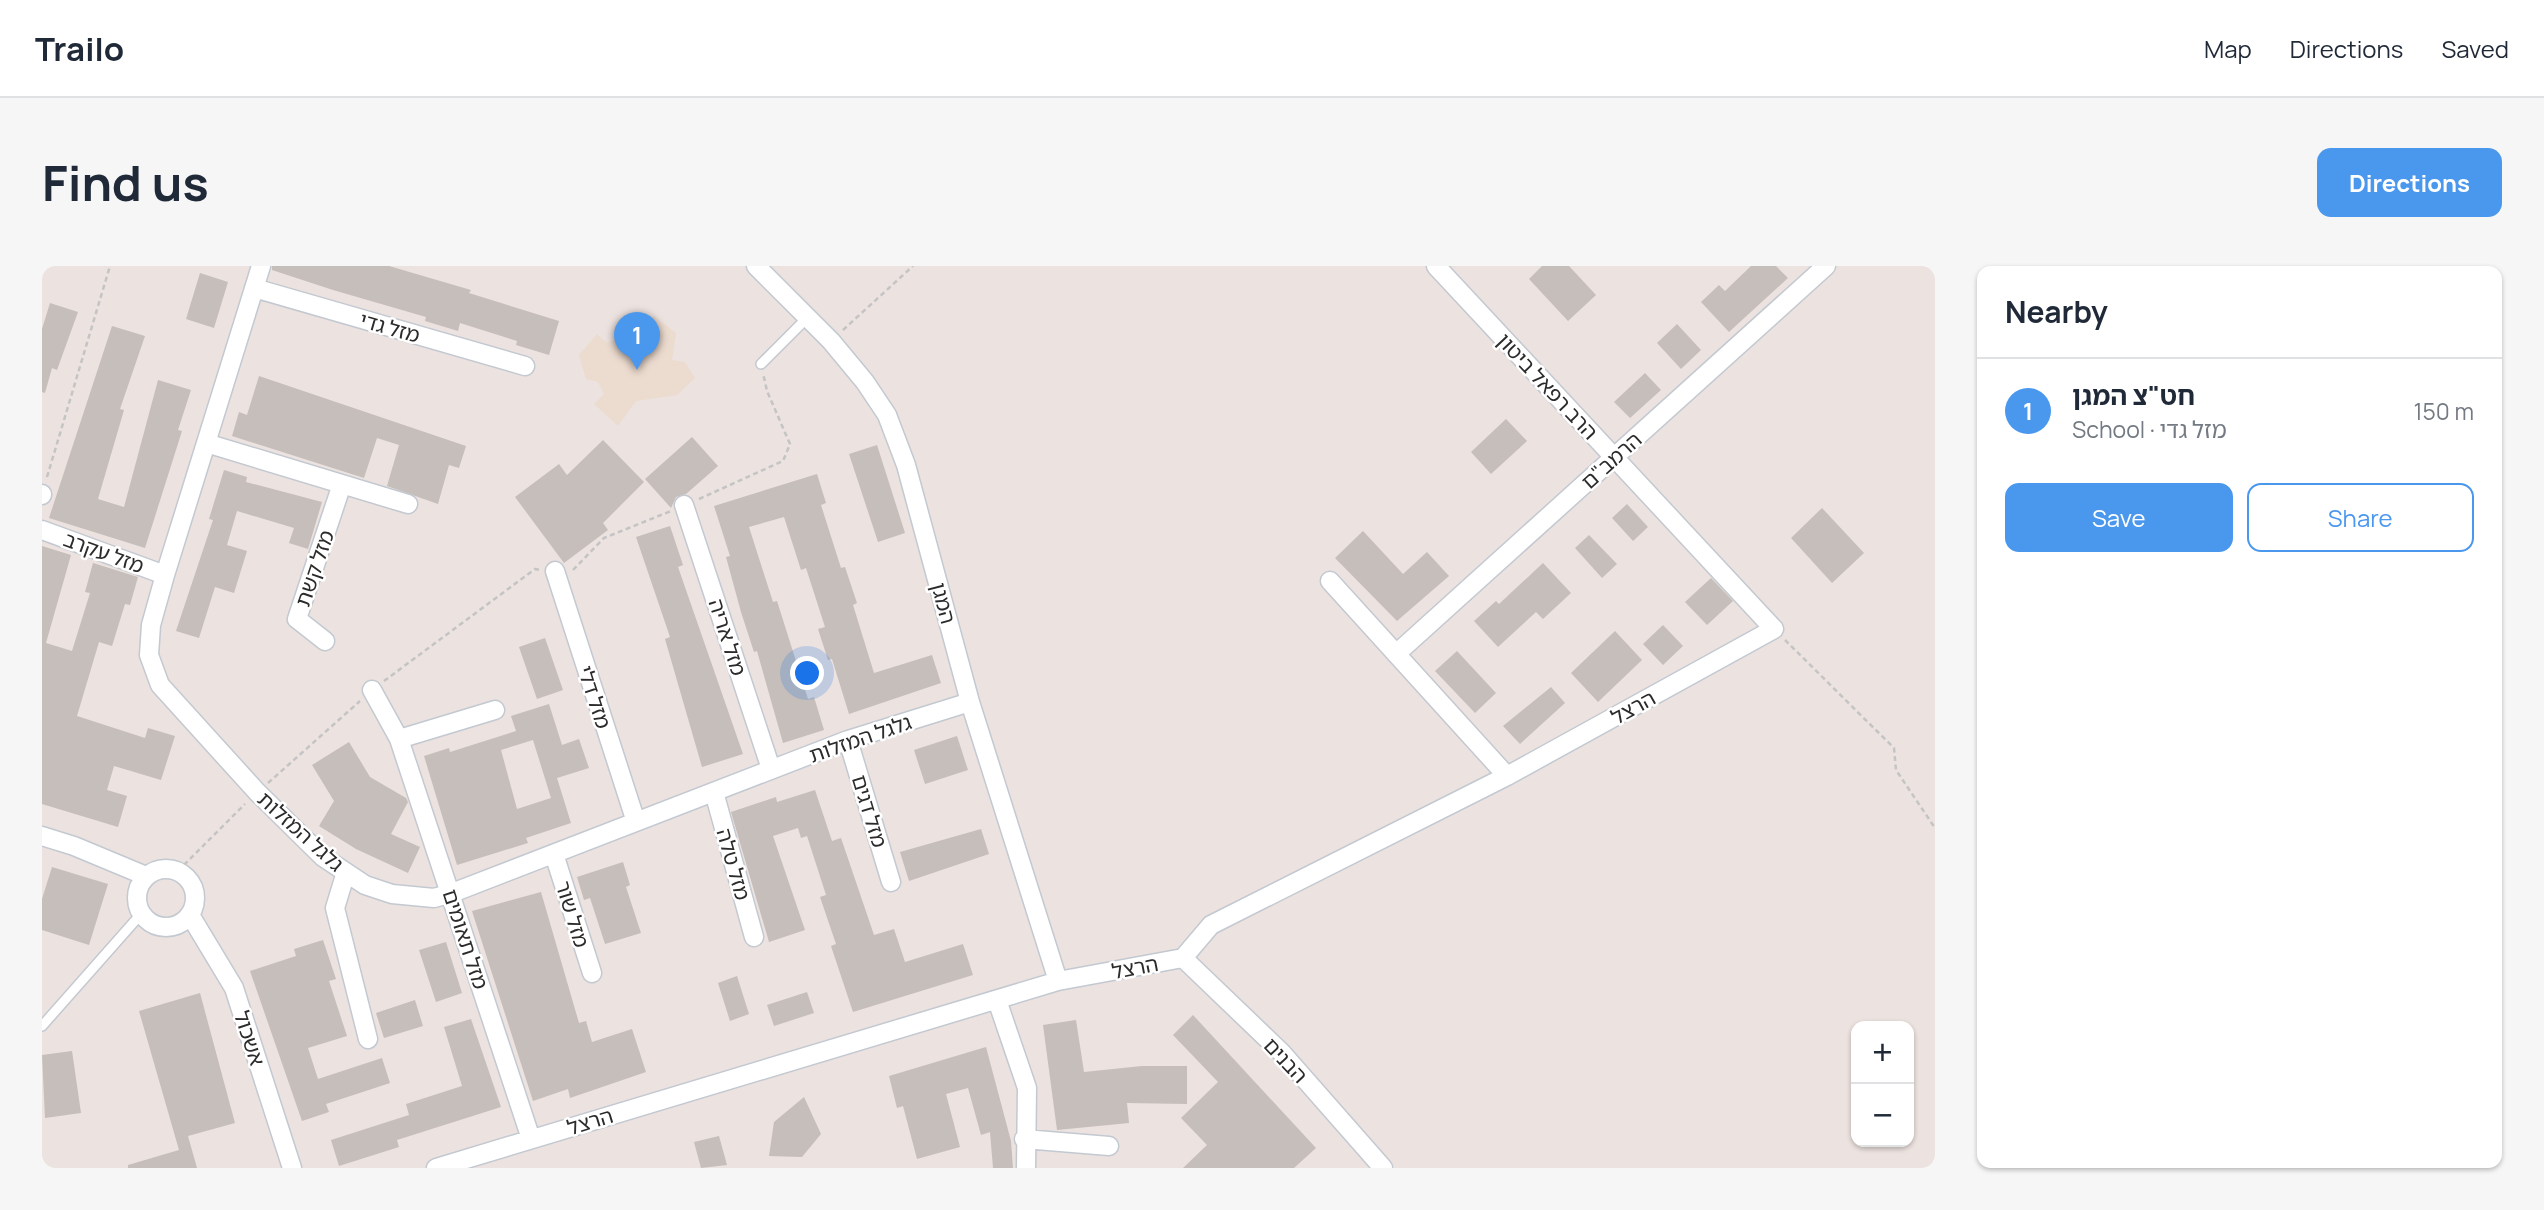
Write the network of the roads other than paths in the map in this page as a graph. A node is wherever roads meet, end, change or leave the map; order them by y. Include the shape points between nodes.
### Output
1 (261, 266) edge
2 (756, 266) edge
3 (1436, 266) edge
4 (1826, 266) edge
5 (254, 288) junction
6 (807, 318) junction
7 (761, 363) dead end
8 (525, 366) dead end
9 (206, 443) junction
10 (1614, 457) junction
11 (342, 484) junction
12 (408, 504) dead end
13 (684, 506) dead end
14 (42, 530) edge
15 (555, 571) dead end
16 (165, 575) junction
17 (1330, 581) dead end
18 (1774, 629) joint
19 (325, 641) dead end
20 (1396, 654) junction
21 (372, 690) dead end
22 (970, 702) junction
23 (495, 710) dead end
24 (400, 739) junction
25 (848, 740) junction
26 (771, 769) junction
27 (1507, 776) junction
28 (713, 792) junction
29 (636, 822) junction
30 (42, 836) edge
31 (554, 854) junction
32 (346, 872) junction
33 (146, 876) junction
34 (891, 882) dead end
35 (452, 893) junction
36 (141, 914) junction
37 (190, 915) junction
38 (754, 937) dead end
39 (1182, 958) junction
40 (592, 973) dead end
41 (1058, 981) junction
42 (997, 1000) junction
43 (42, 1026) edge
44 (368, 1039) dead end
45 (531, 1139) junction
46 (1024, 1139) junction
47 (1109, 1146) dead end
48 (292, 1168) edge
49 (436, 1168) edge
50 (1026, 1168) edge
51 (1383, 1168) edge

1 - 5 street, גלגל המזלות
2 - 6 street, המגן
3 - 10 street, הרב רפאל ביטון
4 - 10 street, הרמב"ם
5 - 8 street, מזל גדי
5 - 9 street, גלגל המזלות
6 - 7 lane
6 - 22 street, המגן via 865,382 887,415 906,465
9 - 11 street
9 - 16 street, גלגל המזלות
10 - 18 street, הרב רפאל ביטון
10 - 20 street, הרמב"ם
11 - 12 street
11 - 19 street, מזל קשת via 297,619
13 - 26 street, מזל אריה
14 - 16 street, מזל עקרב
15 - 29 street, מזל דלי
16 - 32 street, גלגל המזלות via 151,625 149,655 160,685 257,792 323,857
17 - 20 street
18 - 27 street, הרצל
20 - 27 street
21 - 24 street, מזל תאומים
22 - 25 street, גלגל המזלות
22 - 41 street, המגן
23 - 24 street
24 - 35 street, מזל תאומים
25 - 26 street, גלגל המזלות
25 - 34 street, מזל דגים
26 - 28 street, גלגל המזלות
27 - 39 street, הרצל via 1211,925
28 - 29 street, גלגל המזלות
28 - 38 street, מזל טלה
29 - 31 street, גלגל המזלות
30 - 33 street
31 - 35 street, גלגל המזלות
31 - 40 street, מזל שור
32 - 35 street, גלגל המזלות via 365,885 392,894 434,898
32 - 44 street via 335,908
33 - 36 street via 137,893
33 - 37 street via 158,869 178,871 192,883 195,894
35 - 45 street, מזל תאומים
36 - 37 street via 157,927 168,928
36 - 43 lane
37 - 48 street, אשכול via 234,988
39 - 41 street, הרצל
39 - 51 street, הבנים via 1281,1052
41 - 42 street, הרצל
42 - 45 street, הרצל
42 - 46 street via 1027,1088
45 - 49 street, הרצל
46 - 47 street
46 - 50 street

